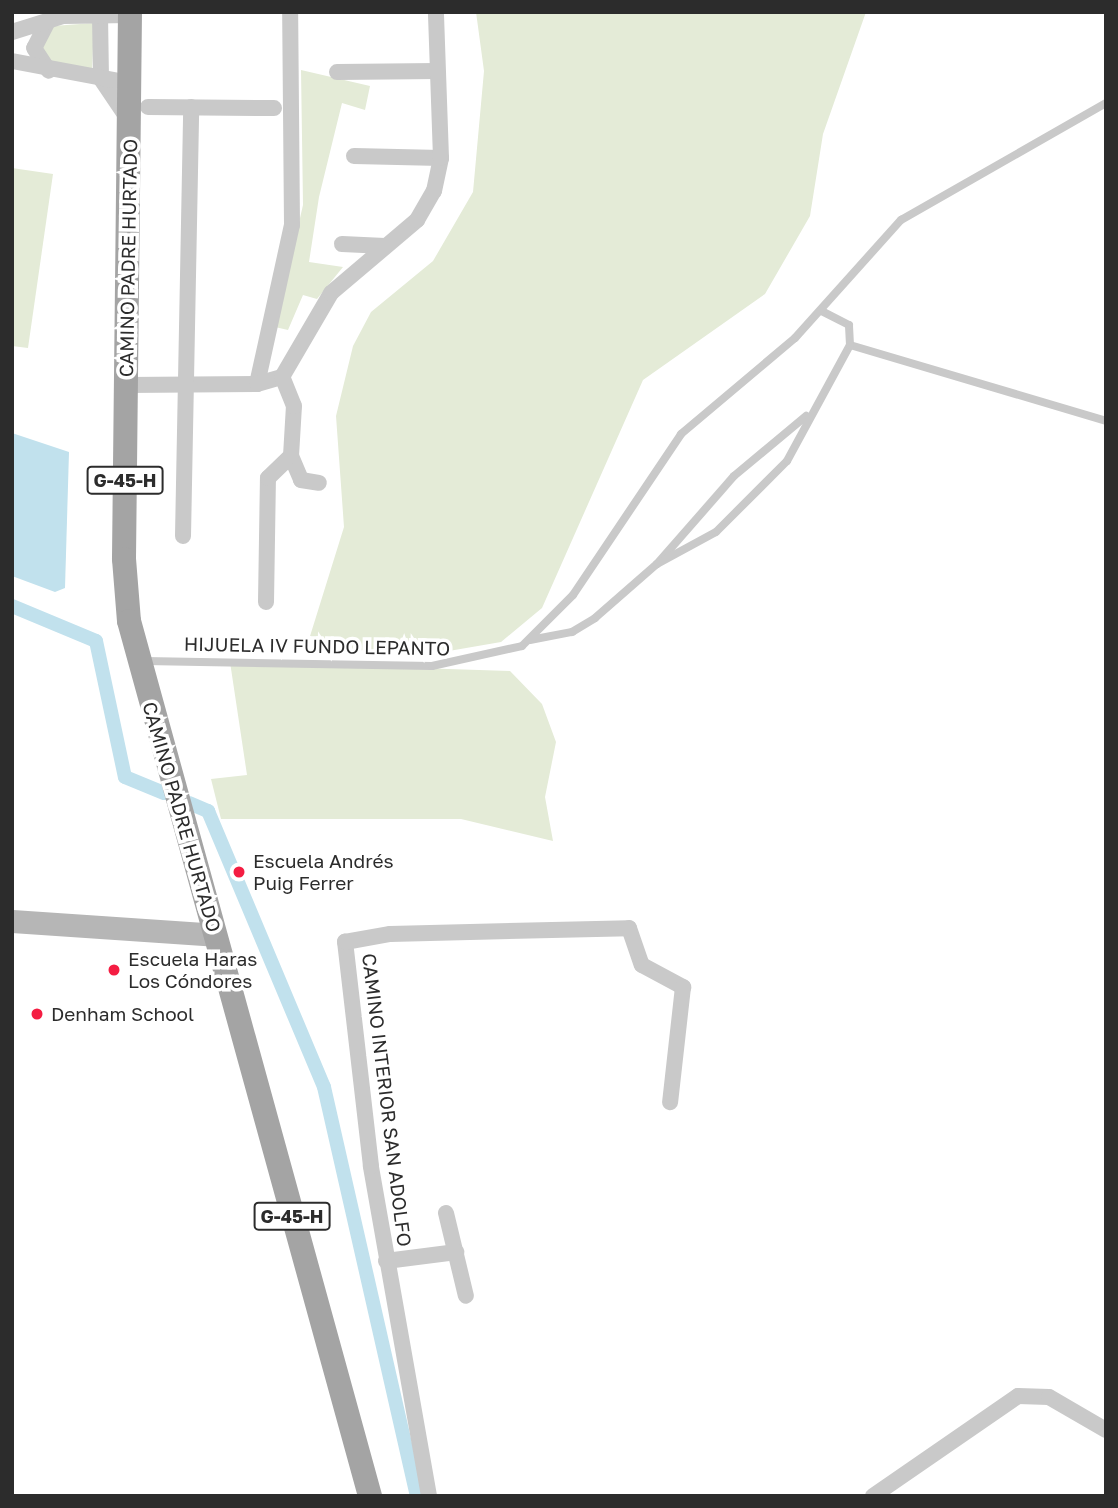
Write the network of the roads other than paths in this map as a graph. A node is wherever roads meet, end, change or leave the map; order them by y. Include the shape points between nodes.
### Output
1 (290, 12) edge
2 (436, 12) edge
3 (101, 13) edge
4 (130, 14) edge
5 (48, 21) junction
6 (12, 33) edge
7 (34, 48) junction
8 (12, 59) edge
9 (48, 71) junction
10 (437, 71) junction
11 (337, 72) dead end
12 (101, 79) junction
13 (129, 83) junction
14 (1106, 103) edge
15 (191, 107) junction
16 (274, 108) dead end
17 (138, 114) junction
18 (354, 156) dead end
19 (441, 158) junction
20 (342, 244) dead end
21 (385, 246) junction
22 (822, 311) junction
23 (850, 345) junction
24 (282, 377) junction
25 (184, 384) junction
26 (257, 384) junction
27 (126, 385) junction
28 (808, 414) junction
29 (1106, 421) edge
30 (291, 456) junction
31 (319, 483) dead end
32 (183, 536) dead end
33 (657, 564) junction
34 (266, 602) dead end
35 (530, 640) junction
36 (138, 661) junction
37 (12, 921) edge
38 (215, 935) junction
39 (670, 1102) dead end
40 (446, 1213) dead end
41 (456, 1252) junction
42 (386, 1261) junction
43 (466, 1296) dead end
44 (1106, 1430) edge
45 (370, 1496) edge
46 (429, 1496) edge
47 (873, 1496) edge

1 - 26 street via 292,225
2 - 10 street
3 - 4 street via 110,20
3 - 5 street
3 - 12 street
4 - 13 main road, CAMINO PADRE HURTADO / G-45-H
5 - 6 street
5 - 7 street
6 - 7 street
7 - 8 street
7 - 9 street
8 - 9 street
9 - 12 street
10 - 11 street
10 - 19 street
12 - 13 street
12 - 17 street, CAMINO PADRE HURTADO
13 - 17 main road, CAMINO PADRE HURTADO / G-45-H
14 - 22 lane, HIJUELA IV FUNDO LEPANTO via 901,220
15 - 16 street
15 - 17 street
15 - 25 street
17 - 27 main road, CAMINO PADRE HURTADO / G-45-H
18 - 19 street
19 - 21 street via 426,207
20 - 21 street
21 - 24 street via 331,293
22 - 23 lane via 849,325
22 - 35 lane, HIJUELA IV FUNDO LEPANTO via 681,434 573,596
23 - 28 lane
23 - 29 lane
24 - 26 street
24 - 30 street via 294,406
25 - 26 street
25 - 27 street
25 - 32 street
27 - 36 main road, CAMINO PADRE HURTADO / G-45-H via 124,580
28 - 33 lane via 734,476
28 - 33 lane via 798,445 716,532
30 - 31 street via 301,480
30 - 34 street via 268,478
33 - 35 lane via 572,632
35 - 36 lane, HIJUELA IV FUNDO LEPANTO via 485,659 432,666
36 - 38 main road, CAMINO PADRE HURTADO / G-45-H
37 - 38 main road
38 - 45 main road, CAMINO PADRE HURTADO / G-45-H
39 - 42 street, CAMINO INTERIOR SAN ADOLFO via 683,987 642,965 629,928 390,934 345,942
40 - 41 street
41 - 42 street
41 - 43 street
42 - 46 street, CAMINO INTERIOR SAN ADOLFO
44 - 47 street via 1049,1397 1018,1396

